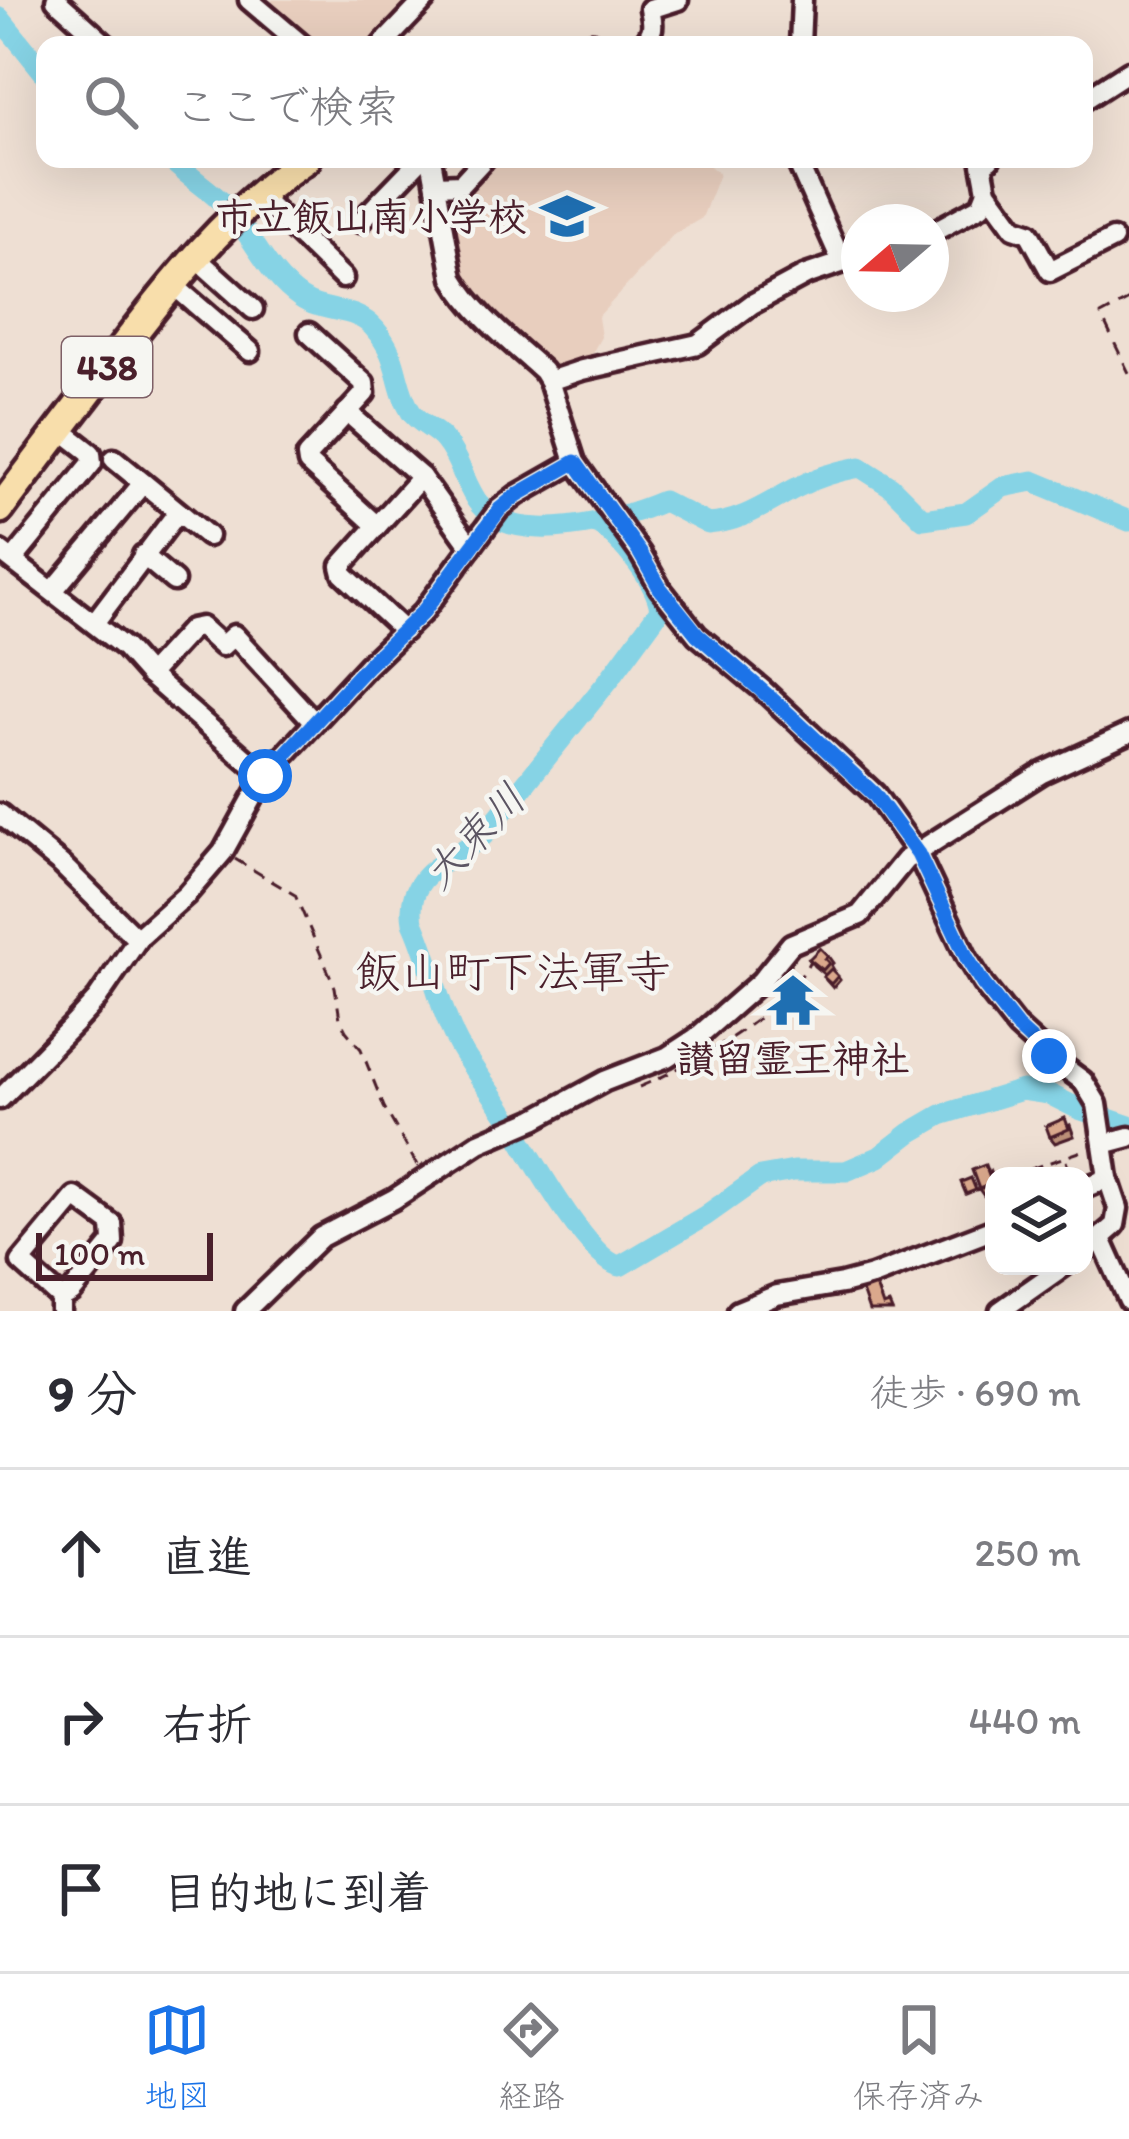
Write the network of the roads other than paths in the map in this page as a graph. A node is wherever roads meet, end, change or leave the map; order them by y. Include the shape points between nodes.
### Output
1 (56, 0) edge
2 (249, 0) edge
3 (425, 0) edge
4 (678, 0) edge
5 (802, 0) edge
6 (96, 36) edge
7 (291, 36) edge
8 (391, 36) edge
9 (650, 36) edge
10 (800, 36) edge
11 (1129, 71) edge
12 (1093, 94) edge
13 (294, 168) edge
14 (412, 168) edge
15 (433, 168) edge
16 (476, 168) edge
17 (801, 168) edge
18 (983, 168) edge
19 (436, 185) junction
20 (987, 191) junction
21 (253, 199) junction
22 (360, 222) dead end
23 (949, 223) edge
24 (1113, 239) dead end
25 (841, 243) edge
26 (195, 257) junction
27 (841, 263) edge
28 (343, 278) dead end
29 (171, 283) junction
30 (253, 309) dead end
31 (309, 333) dead end
32 (250, 351) dead end
33 (549, 381) junction
34 (347, 412) junction
35 (61, 429) junction
36 (115, 458) dead end
37 (575, 462) junction
38 (421, 477) junction
39 (143, 483) junction
40 (0, 509) edge
41 (178, 512) junction
42 (377, 526) junction
43 (208, 536) dead end
44 (471, 547) junction
45 (6, 555) edge
46 (143, 555) junction
47 (174, 581) dead end
48 (53, 591) junction
49 (94, 622) junction
50 (404, 632) junction
51 (149, 675) junction
52 (314, 722) junction
53 (1129, 733) edge
54 (265, 776) junction
55 (0, 814) edge
56 (918, 854) junction
57 (137, 939) junction
58 (0, 1099) edge
59 (1129, 1137) edge
60 (1098, 1146) junction
61 (1108, 1178) junction
62 (1093, 1185) edge
63 (985, 1232) edge
64 (1101, 1239) junction
65 (1093, 1245) edge
66 (1051, 1275) edge
67 (1129, 1300) edge
68 (61, 1304) edge
69 (244, 1311) edge
70 (738, 1311) edge
71 (1000, 1311) edge

1 - 6 street
2 - 7 street
3 - 8 street
4 - 9 street via 650,9
5 - 10 street
11 - 12 street
13 - 21 highway, 438
14 - 22 street
15 - 19 street
16 - 19 street via 461,184
17 - 25 street
18 - 20 street
19 - 33 street via 453,278
20 - 23 street via 981,206
20 - 24 street via 1014,228 1029,233 1050,271
21 - 26 highway, 438
21 - 28 street
26 - 29 highway, 438
26 - 30 street
27 - 33 street via 752,304 698,344
29 - 32 street
29 - 35 highway, 438
31 - 34 street via 364,383
33 - 37 street
34 - 38 street
34 - 42 street via 308,464
35 - 40 highway, 438
35 - 45 street via 92,463
36 - 39 street
37 - 44 street via 517,495
37 - 56 street via 697,634 874,794
38 - 42 street
38 - 44 street
39 - 41 street
39 - 48 street
41 - 43 street
41 - 46 street
42 - 50 street via 341,566
44 - 50 street
45 - 48 street
46 - 47 street
46 - 49 street
48 - 49 street
49 - 51 street
50 - 52 street
51 - 52 street via 191,629 222,646 234,635
51 - 54 street
52 - 54 street
53 - 56 street via 1042,773
54 - 57 street via 223,852
55 - 57 street
56 - 60 street via 983,984 1017,1027 1083,1081 1097,1104
56 - 69 street via 860,915 791,944 694,1040 478,1143 322,1237
57 - 58 street via 97,999
59 - 60 street
60 - 61 street
61 - 62 street
61 - 64 street via 1118,1208
63 - 70 street via 872,1276
64 - 65 street
64 - 67 street
66 - 71 street
68 - 68 street via 113,1242 112,1224 75,1197 21,1262

